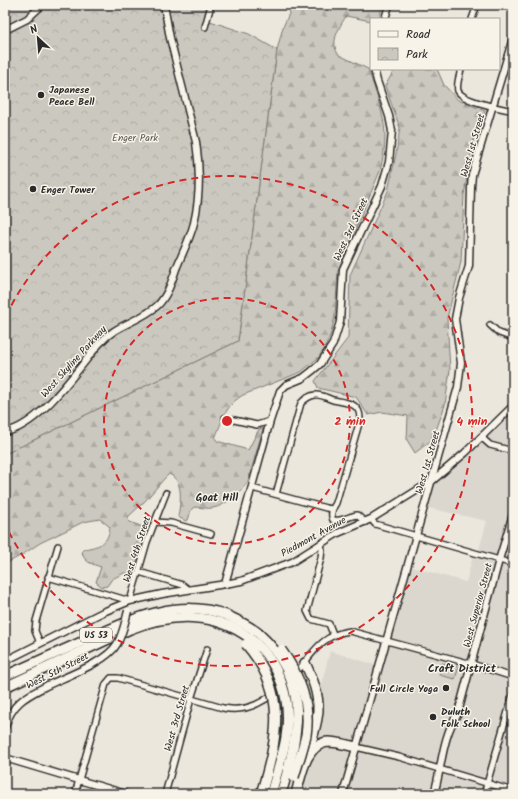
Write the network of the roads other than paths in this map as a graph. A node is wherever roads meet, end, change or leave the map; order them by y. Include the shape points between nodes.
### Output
1 (42, 5) edge
2 (164, 5) edge
3 (212, 5) edge
4 (389, 5) edge
5 (478, 5) edge
6 (385, 18) edge
7 (472, 18) edge
8 (205, 27) dead end
9 (5, 30) edge
10 (513, 38) edge
11 (374, 70) edge
12 (461, 70) edge
13 (494, 107) junction
14 (513, 111) edge
15 (490, 325) dead end
16 (513, 338) edge
17 (513, 406) edge
18 (226, 418) dead end
19 (270, 421) junction
20 (5, 432) edge
21 (481, 437) junction
22 (513, 450) edge
23 (432, 481) junction
24 (252, 488) junction
25 (166, 493) dead end
26 (276, 494) junction
27 (332, 509) junction
28 (513, 514) edge
29 (368, 520) junction
30 (155, 522) junction
31 (211, 534) dead end
32 (416, 536) junction
33 (320, 544) junction
34 (58, 546) dead end
35 (499, 560) junction
36 (513, 564) edge
37 (139, 572) junction
38 (48, 577) junction
39 (225, 584) junction
40 (188, 589) junction
41 (130, 601) junction
42 (128, 611) joint
43 (189, 612) junction
44 (333, 634) junction
45 (254, 637) junction
46 (387, 640) junction
47 (40, 643) junction
48 (207, 649) dead end
49 (5, 661) edge
50 (305, 663) junction
51 (472, 664) junction
52 (5, 676) edge
53 (513, 677) edge
54 (5, 687) edge
55 (513, 694) edge
56 (191, 699) junction
57 (5, 727) edge
58 (356, 747) junction
59 (307, 756) junction
60 (5, 758) edge
61 (440, 769) junction
62 (79, 780) junction
63 (487, 783) junction
64 (513, 791) edge
65 (75, 794) edge
66 (126, 794) edge
67 (165, 794) edge
68 (260, 794) edge
69 (271, 794) edge
70 (280, 794) edge
71 (290, 794) edge
72 (296, 794) edge
73 (343, 794) edge
74 (434, 794) edge
75 (484, 794) edge

1 - 9 street via 27,19
2 - 20 street, West Skyline Parkway via 198,154 199,185 194,224 173,278 158,305 113,331 30,422
3 - 8 street
4 - 6 street
5 - 7 street
10 - 13 street, West 1st Street
11 - 19 street, West 3rd Street via 392,131 389,162 382,186 343,269 340,322 333,344 312,372 286,385 280,391
12 - 13 street via 458,91 466,98
13 - 14 street
13 - 23 street, West 1st Street via 474,165 471,187 468,266 455,319 461,373
15 - 16 street via 499,333
17 - 21 street, Piedmont Avenue
18 - 19 street via 258,425
19 - 24 street, West 3rd Street
21 - 22 street via 490,445
21 - 23 street, Piedmont Avenue
23 - 29 street, Piedmont Avenue
23 - 32 street, West 1st Street
24 - 26 street
24 - 39 street, West 3rd Street
25 - 30 street, West 4th Street
26 - 27 street
26 - 27 street via 301,403 308,397 320,395 352,404 360,414 336,503
27 - 29 street via 331,517 336,521 352,515
28 - 35 street, West Superior Street
29 - 32 street
29 - 33 street, Piedmont Avenue via 341,531
30 - 31 street via 171,523
30 - 37 street, West 4th Street
32 - 35 street
32 - 46 street, West 1st Street
33 - 39 street, Piedmont Avenue via 282,566
33 - 44 street via 321,558 307,611 311,619 329,624
34 - 38 street
35 - 36 street
35 - 51 street, West Superior Street
37 - 40 street via 183,585
37 - 41 street, West 4th Street
38 - 41 street
38 - 47 street via 35,624
39 - 40 street, Piedmont Avenue
40 - 41 street, Piedmont Avenue
41 - 42 street, West 4th Street
41 - 47 street, Piedmont Avenue
42 - 57 street, West 5th Street, bridge via 119,640 111,652 26,697 9,715
43 - 45 highway, US 53
43 - 45 highway via 209,608 231,614 249,623
43 - 52 highway, US 53 via 162,611 135,619
43 - 54 highway, US 53 via 136,627
44 - 46 street via 350,631
44 - 50 street via 321,643
45 - 68 highway, bridge via 258,658 275,702 276,722 271,760
45 - 69 highway, bridge via 274,666 287,702 286,736
45 - 70 highway, bridge via 274,649 291,681 296,702 294,749
45 - 71 highway, bridge via 276,645 290,663 305,698 306,730
46 - 51 street
46 - 58 street, West 1st Street
47 - 49 street, Piedmont Avenue
48 - 56 street, West 3rd Street
50 - 56 street via 275,694 254,706 228,709
50 - 59 highway via 315,685 318,711
51 - 53 street
51 - 61 street, West Superior Street via 458,712 450,727
55 - 63 street
56 - 62 street via 111,678 106,684
56 - 67 street, West 3rd Street
58 - 59 highway via 330,742
58 - 61 street
58 - 73 street, West 1st Street
59 - 72 highway
60 - 62 street
61 - 63 street
61 - 74 street, West Superior Street
62 - 65 street
62 - 66 street
63 - 64 street
63 - 75 street

